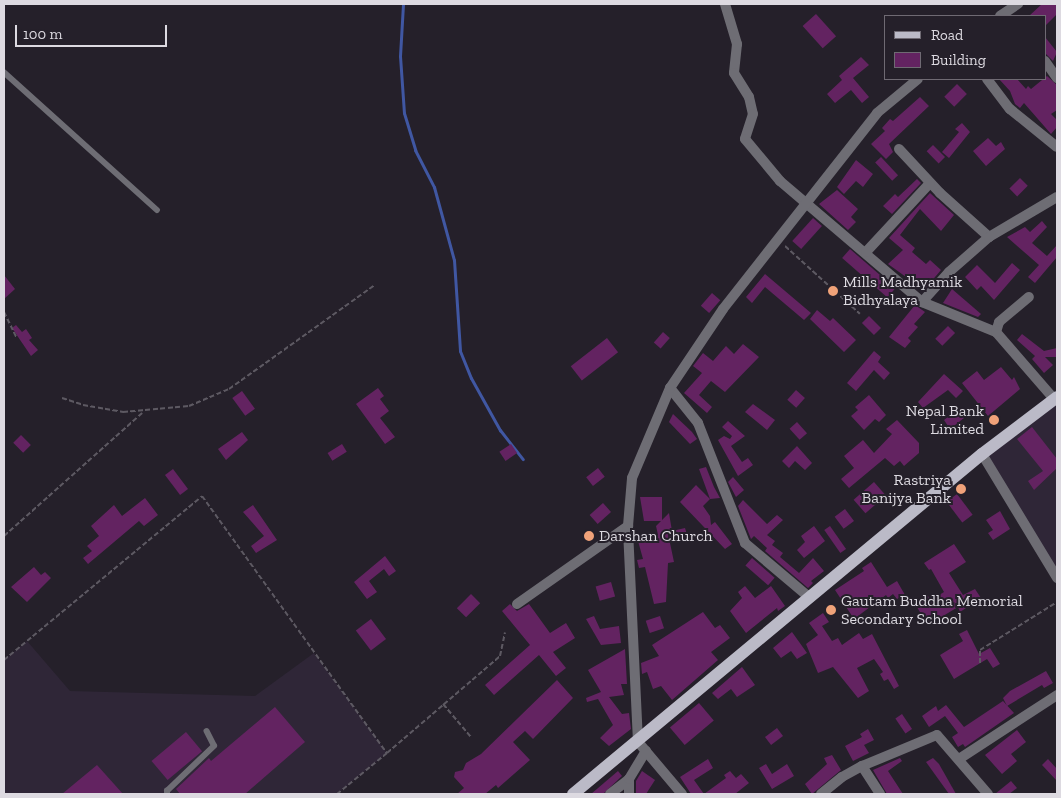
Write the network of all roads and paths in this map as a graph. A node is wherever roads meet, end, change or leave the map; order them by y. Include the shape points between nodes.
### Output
1 (725, 4) edge
2 (1018, 4) edge
3 (1006, 15) edge
4 (1046, 62) edge
5 (4, 72) edge
6 (1057, 78) edge
7 (917, 80) edge
8 (987, 80) edge
9 (1057, 147) edge
10 (899, 149) dead end
11 (930, 183) junction
12 (1057, 197) edge
13 (806, 201) junction
14 (157, 210) dead end
15 (989, 237) junction
16 (777, 240) junction
17 (866, 252) junction
18 (375, 285) dead end
19 (1029, 297) dead end
20 (922, 302) junction
21 (4, 312) edge
22 (860, 314) dead end
23 (996, 332) junction
24 (16, 337) dead end
25 (670, 388) junction
26 (62, 398) dead end
27 (1056, 398) edge
28 (142, 413) junction
29 (982, 454) junction
30 (628, 526) junction
31 (4, 536) edge
32 (1057, 578) edge
33 (810, 598) junction
34 (1057, 602) edge
35 (517, 604) dead end
36 (505, 633) dead end
37 (4, 660) edge
38 (980, 663) dead end
39 (1057, 695) edge
40 (443, 704) junction
41 (207, 732) dead end
42 (472, 737) dead end
43 (642, 746) junction
44 (386, 753) junction
45 (959, 759) junction
46 (862, 766) junction
47 (629, 779) junction
48 (167, 794) edge
49 (337, 794) edge
50 (573, 794) edge
51 (610, 794) edge
52 (629, 794) edge
53 (682, 794) edge
54 (821, 794) edge
55 (880, 794) edge
56 (988, 794) edge

1 - 13 street via 737,44 734,73 749,97 753,114 745,139 780,181
2 - 3 street
4 - 6 street
5 - 14 lane
7 - 13 street via 877,113
8 - 9 street via 997,96
10 - 11 street
11 - 15 street
11 - 17 street
12 - 15 street
13 - 16 street
13 - 17 street
15 - 20 street via 949,272
16 - 22 path
16 - 25 street via 723,309
17 - 20 street
18 - 28 path via 217,396 190,406
19 - 23 street via 999,322
20 - 23 street
21 - 24 path
23 - 27 street
25 - 30 street via 632,478
25 - 33 street via 698,424 745,543
26 - 28 path via 83,405
27 - 29 main road
28 - 31 path
29 - 32 street
29 - 33 main road
30 - 35 street
30 - 43 street
33 - 43 main road
34 - 38 path via 980,650
36 - 40 path via 500,656
37 - 44 path via 202,496
39 - 45 street
40 - 42 path
40 - 44 path
41 - 48 lane via 214,746 167,790
43 - 47 street
43 - 50 main road
43 - 53 street
44 - 49 path
45 - 46 street via 937,735
45 - 56 street
46 - 54 street
46 - 55 street
47 - 51 street
47 - 52 street

